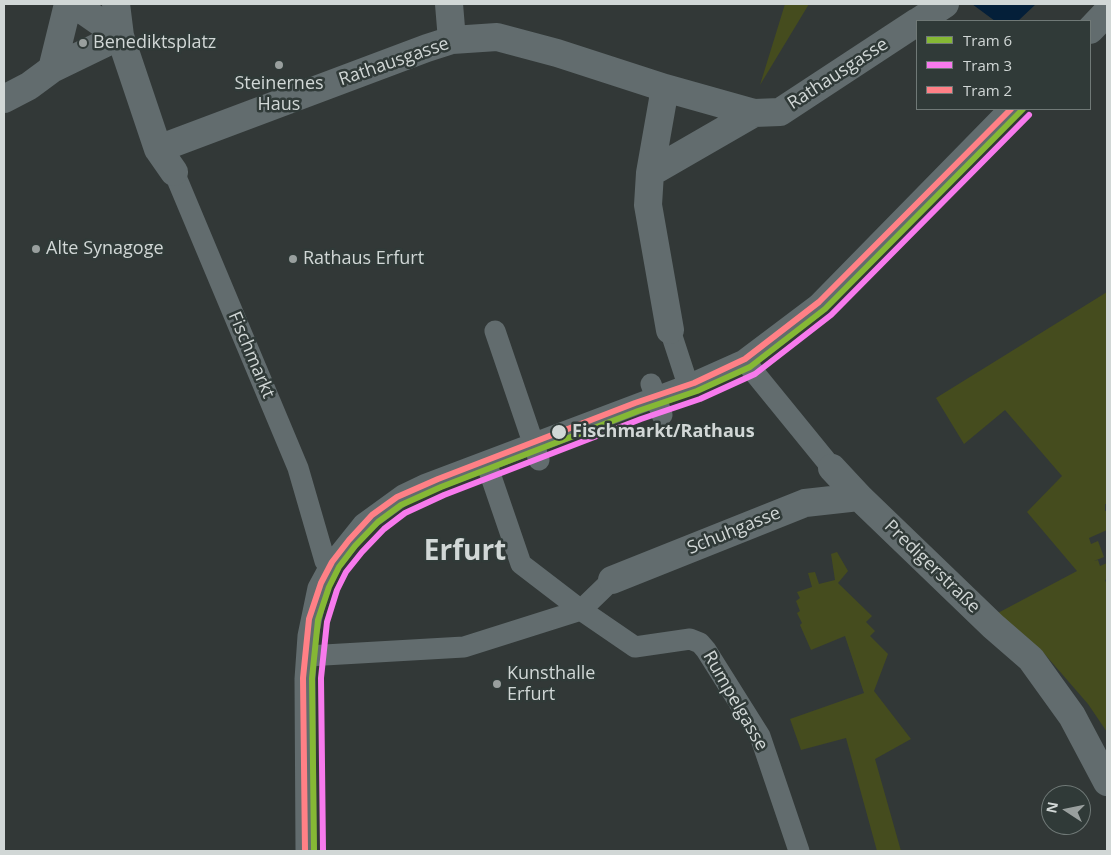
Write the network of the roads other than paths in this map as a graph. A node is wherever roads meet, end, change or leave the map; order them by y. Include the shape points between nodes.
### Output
1 (68, 4) edge
2 (74, 4) edge
3 (116, 4) edge
4 (449, 4) edge
5 (945, 4) edge
6 (921, 20) edge
7 (916, 23) edge
8 (120, 36) junction
9 (452, 40) junction
10 (52, 69) junction
11 (665, 88) junction
12 (4, 99) edge
13 (1008, 110) edge
14 (754, 113) junction
15 (158, 149) junction
16 (174, 172) joint
17 (650, 173) junction
18 (670, 330) joint
19 (495, 331) dead end
20 (744, 360) junction
21 (688, 385) junction
22 (536, 452) junction
23 (486, 462) junction
24 (832, 468) joint
25 (859, 497) junction
26 (331, 564) junction
27 (612, 580) joint
28 (581, 610) junction
29 (307, 656) junction
30 (1107, 782) edge
31 (306, 851) edge
32 (799, 851) edge

1 - 10 street
2 - 8 street
3 - 8 street
4 - 9 street
5 - 6 street, Rathausgasse
7 - 14 street, Rathausgasse via 780,112
8 - 10 street
8 - 15 street
9 - 11 street, Rathausgasse via 497,37
9 - 15 street, Rathausgasse
10 - 12 street
11 - 14 street, Rathausgasse
11 - 17 street
13 - 20 street via 817,305
14 - 17 street, Rathausgasse
15 - 16 street, Fischmarkt
16 - 26 street, Fischmarkt via 298,468 325,561
17 - 18 street via 648,204
18 - 21 street
19 - 22 street
20 - 21 street
20 - 24 street, Predigerstraße
21 - 22 street
22 - 23 street
23 - 26 street via 403,495 363,524
23 - 28 street via 521,564
24 - 25 street, Predigerstraße
25 - 27 street, Schuhgasse via 804,503
25 - 30 street, Predigerstraße via 1031,659 1072,716
26 - 29 street via 318,588
27 - 28 street
28 - 29 street via 464,647
28 - 32 street, Rumpelgasse via 640,649 690,638 700,643 760,736
29 - 31 street

